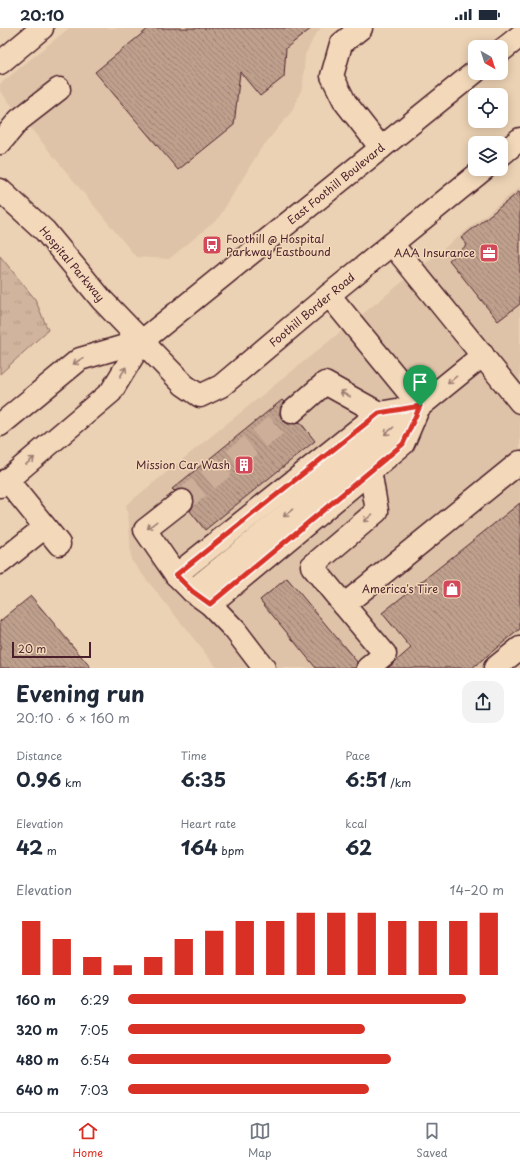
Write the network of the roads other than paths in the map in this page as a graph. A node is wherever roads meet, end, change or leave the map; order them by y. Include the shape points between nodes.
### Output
1 (42, 28) edge
2 (361, 28) edge
3 (520, 36) edge
4 (508, 45) edge
5 (0, 63) edge
6 (468, 78) edge
7 (59, 89) dead end
8 (520, 139) edge
9 (0, 143) edge
10 (381, 148) junction
11 (508, 149) edge
12 (475, 176) edge
13 (0, 190) edge
14 (392, 244) junction
15 (329, 295) junction
16 (142, 341) junction
17 (483, 355) junction
18 (520, 402) edge
19 (420, 406) junction
20 (292, 412) tunnel mouth
21 (379, 413) junction
22 (0, 425) edge
23 (520, 462) edge
24 (370, 470) junction
25 (4, 483) edge
26 (182, 501) tunnel mouth
27 (45, 527) junction
28 (59, 544) dead end
29 (0, 563) edge
30 (176, 575) junction
31 (192, 591) junction
32 (210, 604) junction
33 (344, 605) junction
34 (520, 648) edge
35 (264, 668) edge
36 (368, 668) edge
37 (495, 668) edge

1 - 5 main road
2 - 10 main road via 341,44 332,76 345,102
3 - 4 main road
6 - 10 main road, East Foothill Boulevard
7 - 9 main road via 20,120
8 - 11 main road
10 - 16 main road, East Foothill Boulevard
12 - 14 main road, Foothill Border Road
13 - 16 main road, Hospital Parkway via 45,231 102,300
14 - 15 main road, Foothill Border Road
14 - 17 main road
15 - 16 main road, Foothill Border Road via 221,386 200,396 184,385
15 - 19 main road
16 -> 22 main road, East Foothill Boulevard via 80,359
25 -> 16 main road, East Foothill Boulevard via 111,392
17 - 18 main road
17 -> 19 main road
19 - 21 main road
19 - 24 main road via 403,444
19 -> 31 main road
21 -> 20 main road via 325,383
21 - 30 main road
23 - 33 main road
24 - 32 main road
24 -> 33 main road via 377,511 312,566
25 - 27 main road
26 -> 30 main road via 146,530
27 - 28 main road
27 - 29 main road
30 - 31 main road
31 - 32 main road
32 - 35 main road
33 - 36 main road via 385,654
34 - 37 main road

